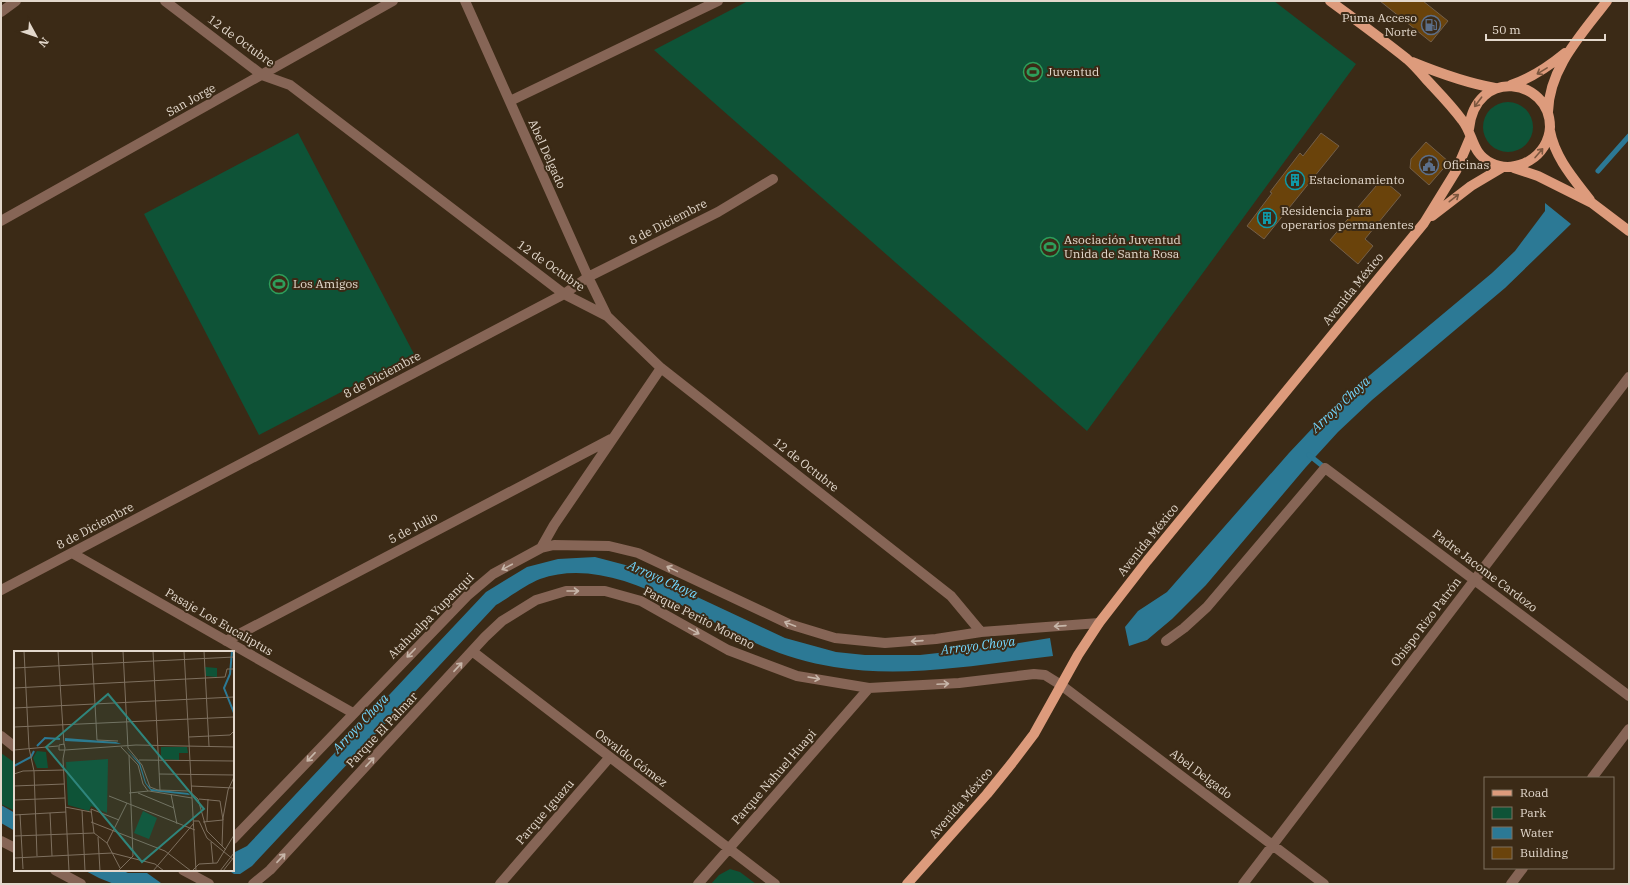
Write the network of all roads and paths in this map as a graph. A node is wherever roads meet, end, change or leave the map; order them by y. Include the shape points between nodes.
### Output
1 (16, 1) edge
2 (165, 1) edge
3 (393, 1) edge
4 (465, 1) edge
5 (718, 1) edge
6 (1330, 1) edge
7 (1607, 1) edge
8 (1, 12) edge
9 (1572, 48) junction
10 (1408, 60) junction
11 (262, 75) junction
12 (1508, 86) junction
13 (1495, 88) junction
14 (510, 101) junction
15 (1548, 114) junction
16 (1550, 127) junction
17 (1469, 134) junction
18 (1507, 167) junction
19 (773, 179) dead end
20 (1592, 203) junction
21 (1, 221) edge
22 (1424, 223) junction
23 (1629, 231) edge
24 (588, 277) junction
25 (564, 294) junction
26 (607, 316) junction
27 (661, 368) junction
28 (1629, 377) edge
29 (612, 438) junction
30 (541, 548) junction
31 (72, 553) junction
32 (1474, 580) junction
33 (1, 590) edge
34 (536, 600) joint
35 (1099, 623) junction
36 (981, 632) junction
37 (226, 641) junction
38 (1166, 642) dead end
39 (472, 651) junction
40 (1061, 685) junction
41 (869, 688) junction
42 (1629, 696) edge
43 (353, 713) junction
44 (1629, 729) edge
45 (1, 736) edge
46 (14, 746) edge
47 (609, 758) junction
48 (1593, 777) edge
49 (234, 838) edge
50 (1, 841) edge
51 (1273, 845) junction
52 (14, 848) edge
53 (729, 849) junction
54 (1522, 869) edge
55 (57, 871) edge
56 (185, 871) edge
57 (81, 884) edge
58 (209, 884) edge
59 (253, 884) edge
60 (500, 884) edge
61 (698, 884) edge
62 (775, 884) edge
63 (907, 884) edge
64 (1243, 884) edge
65 (1324, 884) edge
66 (1511, 884) edge

1 - 8 street
2 - 11 street, 12 de Octubre
3 - 11 street, San Jorge
4 - 14 street, Abel Delgado
5 - 14 street
6 - 10 main road
7 - 9 main road
9 -> 12 main road via 1548,67
9 - 15 main road via 1551,89
10 - 13 main road via 1450,77
10 - 17 main road via 1446,100
11 - 21 street, San Jorge
11 - 25 street, 12 de Octubre via 290,86
12 - 13 main road
12 - 15 main road via 1521,88 1533,94
13 -> 17 main road via 1475,104 1470,117
14 - 24 street, Abel Delgado
15 - 16 main road
18 -> 16 main road via 1522,165 1533,159 1548,139
16 - 20 main road via 1552,140 1562,160
17 - 18 main road via 1482,157 1492,164
17 - 22 main road, Avenida México via 1456,171
18 - 20 main road via 1538,176
22 -> 18 main road, Avenida México via 1471,186
19 - 24 street, 8 de Diciembre via 718,212
20 - 23 main road
22 - 35 main road, Avenida México
24 - 25 street, 8 de Diciembre
24 - 26 street, Abel Delgado
25 - 26 street, 12 de Octubre
25 - 31 street, 8 de Diciembre
26 - 27 street, 12 de Octubre
27 - 29 street
27 - 36 street, 12 de Octubre via 951,596
28 - 32 street, Obispo Rizo Patrón
29 - 30 street
29 - 37 street, 5 de Julio
36 -> 30 street via 885,643 835,638 789,624 638,553 609,546 554,545
30 -> 43 street, Atahualpa Yupanqui via 492,574 467,596
31 - 33 street, 8 de Diciembre
31 - 37 street, Pasaje Los Eucaliptus
32 - 38 street, Padre Jacome Cardozo via 1325,468 1207,607
32 - 42 street, Padre Jacome Cardozo
32 - 51 street, Obispo Rizo Patrón
34 - 39 street, Parque El Palmar via 502,621
34 -> 41 street, Parque Perito Moreno via 566,591 605,591 641,602 728,650 797,676
35 -> 36 street
35 - 40 main road, Avenida México
37 - 43 street, Pasaje Los Eucaliptus
39 - 47 street, Osvaldo Gómez
59 -> 39 street, Parque El Palmar via 270,870
41 -> 40 street, Parque Perito Moreno via 959,683 1034,674 1045,675
40 - 51 street, Abel Delgado
40 - 63 main road, Avenida México via 1034,734 1012,763
41 - 53 street, Parque Nahuel Huapi
43 -> 49 street, Atahualpa Yupanqui
44 - 48 street
45 - 46 street
47 - 53 street, Osvaldo Gómez
47 - 60 street, Parque Iguazu
50 - 52 street
51 - 64 street, Obispo Rizo Patrón
51 - 65 street, Abel Delgado
53 - 61 street, Parque Nahuel Huapi
53 - 62 street, Osvaldo Gómez
54 - 66 street
55 - 57 street
56 - 58 street

